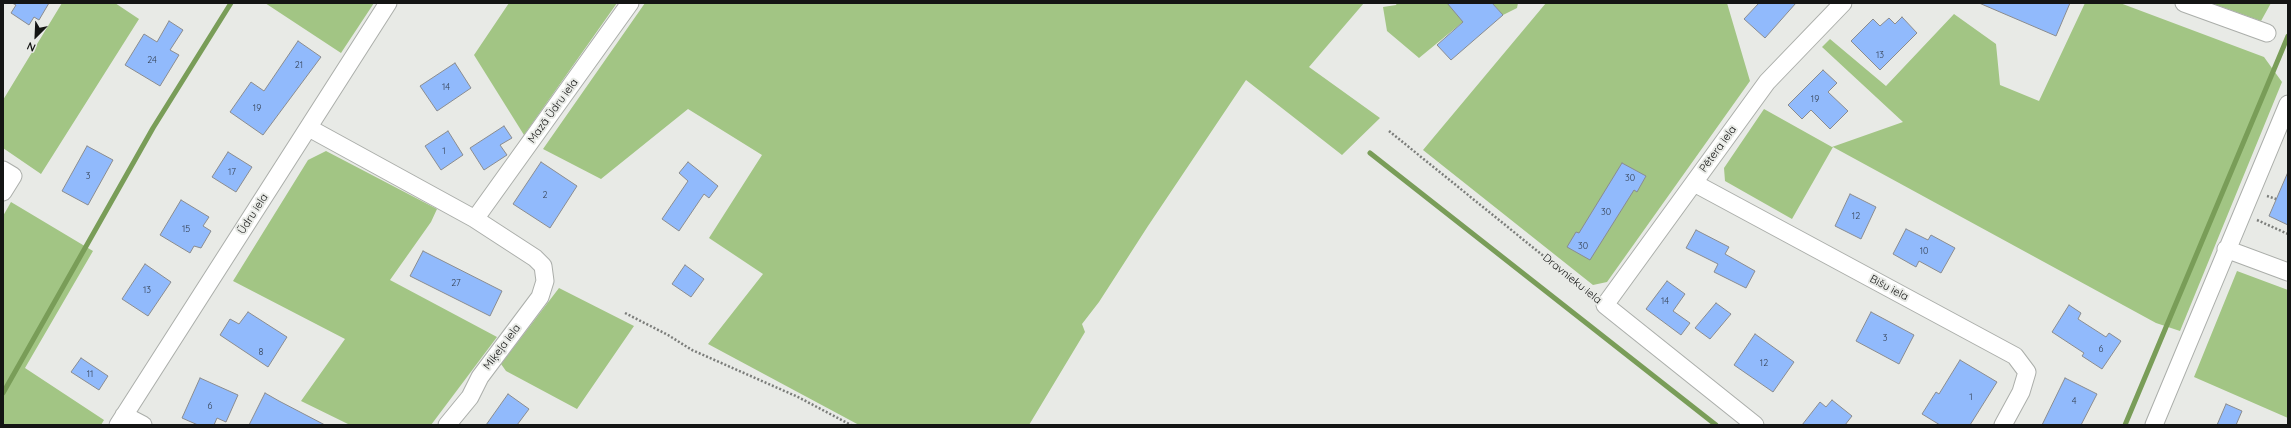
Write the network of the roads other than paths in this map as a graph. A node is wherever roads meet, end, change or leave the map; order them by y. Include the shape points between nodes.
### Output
1 (388, 3) edge
2 (630, 3) edge
3 (1843, 3) edge
4 (2184, 3) edge
5 (2266, 33) dead end
6 (2288, 104) edge
7 (309, 128) junction
8 (3, 170) edge
9 (1694, 183) junction
10 (3, 192) edge
11 (475, 219) junction
12 (2226, 249) junction
13 (2288, 272) edge
14 (1605, 305) joint
15 (121, 420) edge
16 (143, 425) edge
17 (447, 425) edge
18 (1755, 425) edge
19 (2003, 425) edge
20 (2154, 425) edge

1 - 7 street, Ūdru iela
2 - 11 street, Mazā Ūdru iela
3 - 9 street, Pētera iela via 1767,82
4 - 5 street
6 - 12 street
7 - 11 street
7 - 15 street, Ūdru iela
8 - 10 street via 13,176
9 - 14 street, Pētera iela
9 - 19 street, Bišu iela via 2015,356 2027,372 2021,392
11 - 17 street, Miķeļa iela via 535,258 543,266 544,281 540,297 480,377 470,397
12 - 13 street
12 - 20 street
14 - 18 street, Dravnieku iela
15 - 16 street

